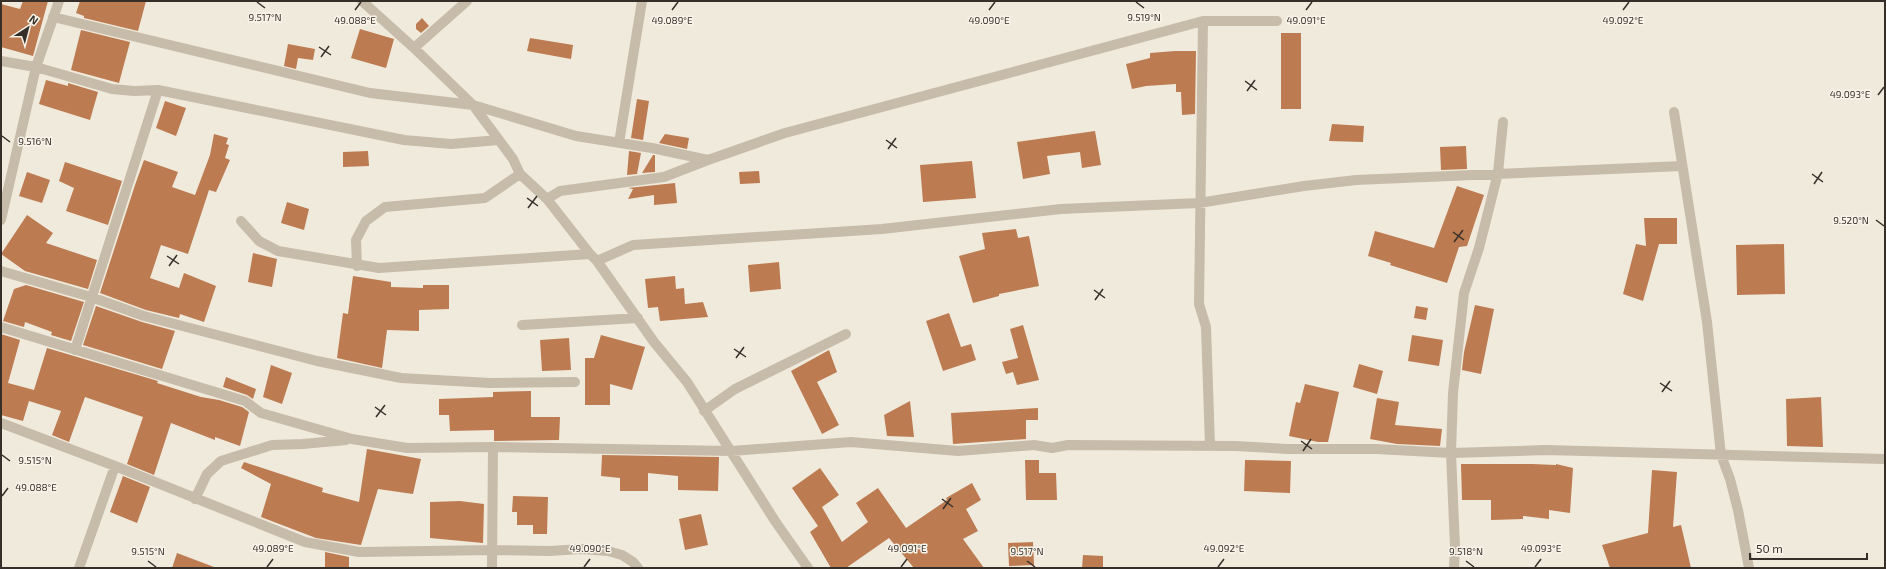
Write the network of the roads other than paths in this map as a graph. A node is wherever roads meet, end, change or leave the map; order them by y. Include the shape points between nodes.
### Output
1 (59, 1) edge
2 (362, 1) edge
3 (467, 1) edge
4 (642, 1) edge
5 (53, 17) junction
6 (1202, 21) junction
7 (1277, 21) dead end
8 (414, 48) junction
9 (1, 60) edge
10 (36, 67) junction
11 (158, 90) junction
12 (473, 105) junction
13 (1674, 112) dead end
14 (1503, 122) dead end
15 (499, 140) junction
16 (619, 143) junction
17 (708, 160) junction
18 (1682, 166) junction
19 (1498, 173) junction
20 (520, 174) junction
21 (547, 199) junction
22 (1199, 203) junction
23 (1, 220) edge
24 (241, 221) dead end
25 (594, 258) junction
26 (357, 266) junction
27 (1, 271) edge
28 (91, 298) junction
29 (638, 318) junction
30 (522, 325) dead end
31 (1, 327) edge
32 (846, 334) dead end
33 (75, 350) junction
34 (575, 382) dead end
35 (704, 411) junction
36 (1, 423) edge
37 (352, 439) junction
38 (1210, 446) junction
39 (492, 448) junction
40 (732, 451) junction
41 (1451, 453) junction
42 (1721, 455) junction
43 (1885, 459) edge
44 (115, 466) junction
45 (195, 499) junction
46 (493, 550) junction
47 (79, 568) edge
48 (492, 568) edge
49 (638, 568) edge
50 (808, 568) edge
51 (1454, 568) edge
52 (1747, 568) edge

1 - 5 street
2 - 8 street
3 - 8 street
4 - 16 street
5 - 10 street
5 - 12 street via 370,93
6 - 7 street
6 - 17 street via 785,133
6 - 22 street
8 - 12 street
9 - 10 street
10 - 11 street via 112,89
10 - 23 street
11 - 15 street via 404,140 451,144
11 - 28 street
12 - 15 street
12 - 16 street via 576,136
13 - 18 street
14 - 19 street
15 - 20 street
16 - 17 street
17 - 21 street via 664,177 560,191
18 - 19 street
18 - 42 street via 1707,322
19 - 22 street via 1356,180
19 - 41 street via 1479,248 1464,293 1453,393
20 - 21 street
20 - 26 street via 485,198 385,207 366,221 356,240
21 - 25 street
22 - 25 street via 1061,209 882,229 633,245
22 - 38 street via 1199,304 1206,327
24 - 26 street via 259,241 278,251
25 - 26 street via 379,268
25 - 29 street
27 - 28 street
28 - 33 street
28 - 34 street via 144,316 317,361 401,378
29 - 30 street
29 - 35 street via 687,382
31 - 33 street
32 - 35 street via 735,389
33 - 37 street via 245,401 261,413
35 - 40 street
36 - 44 street
37 - 39 street via 407,448
37 - 45 street via 272,445 221,461 207,474
38 - 40 street via 1068,445 1052,448 1034,444 958,451 851,442
38 - 41 street
39 - 40 street
39 - 46 street
40 - 50 street via 775,521
41 - 42 street via 1546,450
41 - 51 street via 1456,546
42 - 43 street
42 - 52 street via 1738,510
44 - 45 street
44 - 47 street
45 - 46 street via 305,542 359,552
46 - 48 street
46 - 49 street via 608,550 622,555

